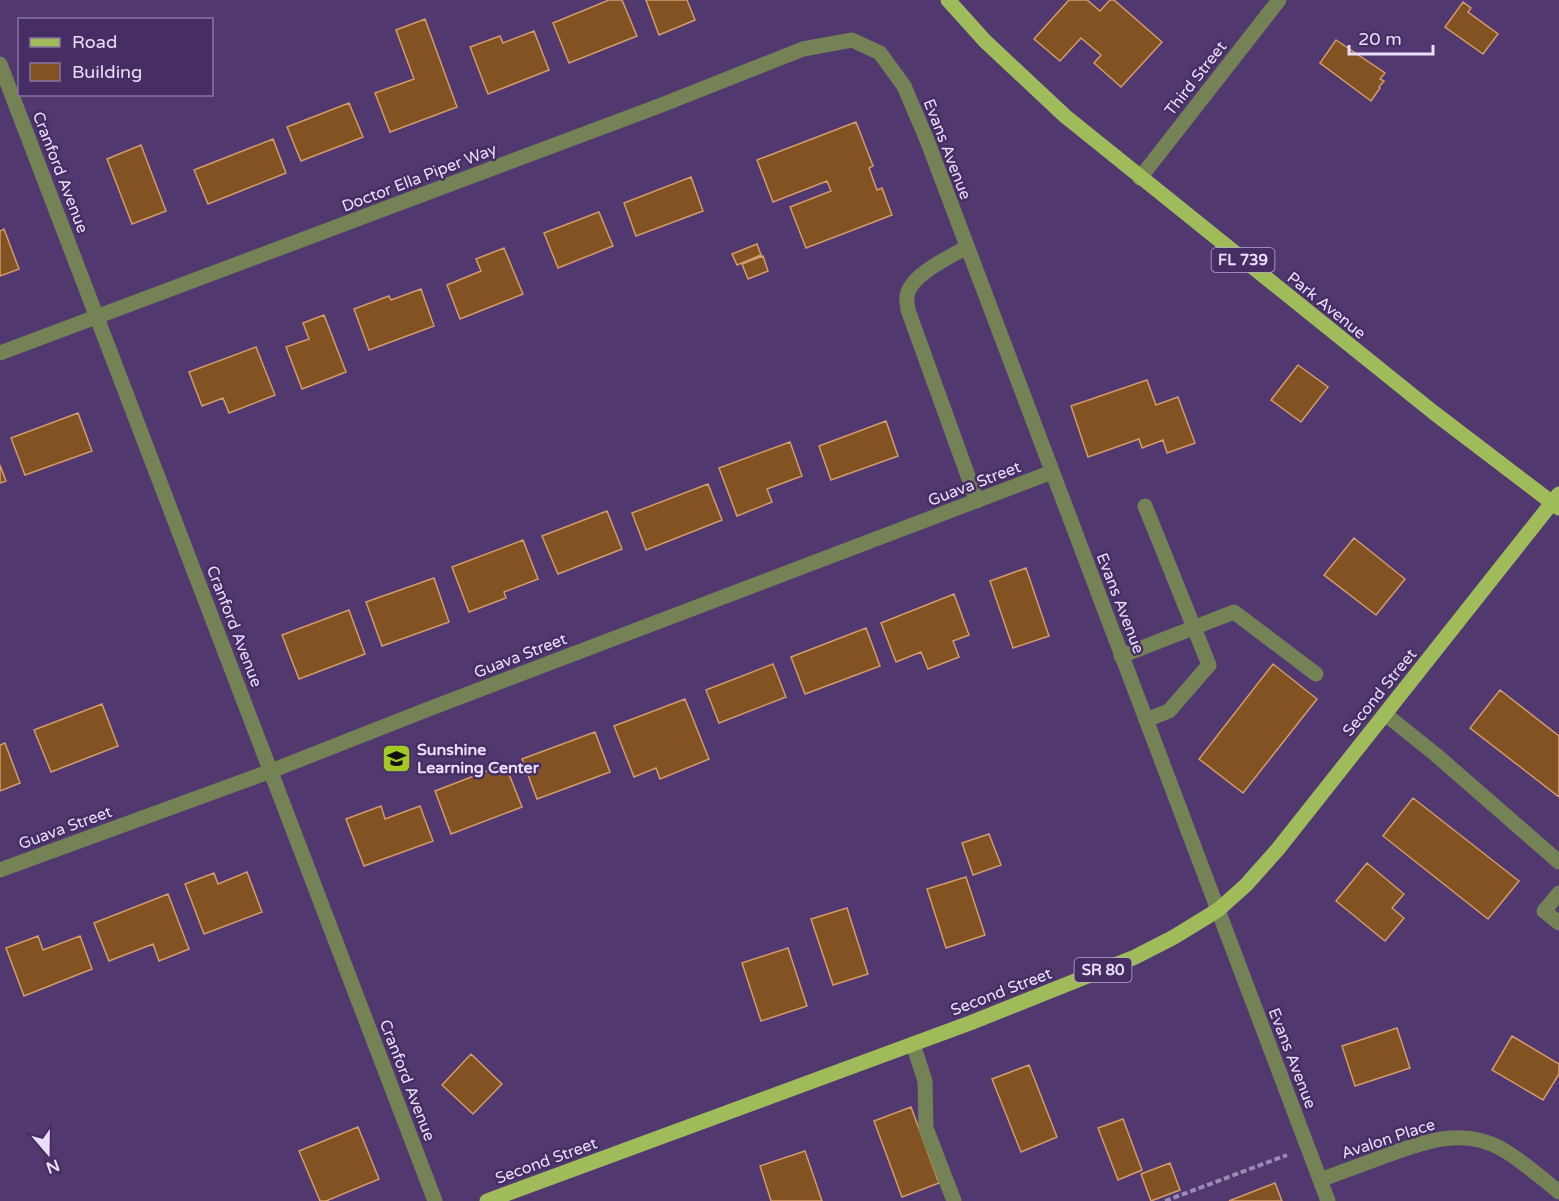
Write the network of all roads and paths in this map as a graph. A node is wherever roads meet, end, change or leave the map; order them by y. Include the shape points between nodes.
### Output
1 (948, 0) edge
2 (1279, 0) edge
3 (852, 40) joint
4 (0, 64) edge
5 (1140, 178) junction
6 (967, 247) junction
7 (98, 317) junction
8 (0, 353) edge
9 (1052, 472) junction
10 (977, 501) junction
11 (1557, 502) edge
12 (1145, 506) dead end
13 (1195, 628) junction
14 (1122, 656) junction
15 (1316, 674) dead end
16 (1385, 714) junction
17 (1146, 720) junction
18 (270, 771) junction
19 (1559, 862) edge
20 (0, 870) edge
21 (1559, 893) edge
22 (1218, 910) junction
23 (1559, 923) edge
24 (913, 1044) junction
25 (1307, 1147) junction
26 (1320, 1180) junction
27 (1559, 1192) edge
28 (435, 1201) edge
29 (487, 1201) edge
30 (954, 1201) edge
31 (1165, 1201) edge
32 (1328, 1201) edge

1 - 5 main road, Park Avenue / FL 739 via 985,41 1065,116
2 - 5 street, Third Street
3 - 6 street, Evans Avenue via 880,53 904,86
3 - 7 street, Doctor Ella Piper Way via 803,50
4 - 7 street, Cranford Avenue
5 - 11 main road, Park Avenue / FL 739 via 1424,405
6 - 9 street, Evans Avenue
6 - 10 street via 917,279 906,297
7 - 8 street, Doctor Ella Piper Way
7 - 18 street, Cranford Avenue
9 - 10 street, Guava Street
9 - 14 street, Evans Avenue
10 - 18 street, Guava Street
11 - 16 main road, Second Street / SR 80
12 - 13 street
13 - 14 street
13 - 15 street via 1234,612
13 - 17 street via 1209,665 1169,711
14 - 17 street, Evans Avenue
16 - 19 street
16 - 22 main road, Second Street / SR 80 via 1278,849
17 - 22 street, Evans Avenue
18 - 20 street, Guava Street
18 - 28 street, Cranford Avenue
21 - 23 street via 1544,911
22 - 24 main road, Second Street / SR 80 via 1135,957
22 - 25 street, Evans Avenue
24 - 29 main road, Second Street / SR 80
24 - 30 street via 925,1081 926,1128
25 - 26 street, Evans Avenue
25 - 31 path
26 - 27 street, Avalon Place via 1418,1144 1460,1137 1498,1147
26 - 32 street, Evans Avenue

